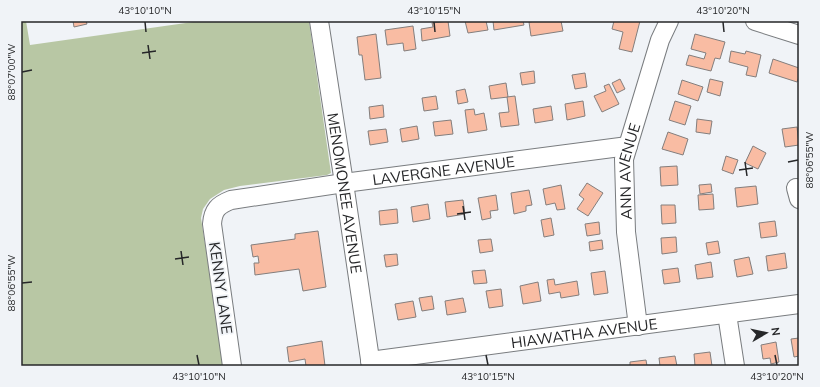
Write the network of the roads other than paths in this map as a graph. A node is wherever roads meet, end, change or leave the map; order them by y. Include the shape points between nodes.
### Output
1 (318, 21) edge
2 (668, 21) edge
3 (755, 21) edge
4 (799, 35) edge
5 (628, 146) junction
6 (344, 183) junction
7 (215, 210) joint
8 (799, 304) edge
9 (727, 314) junction
10 (638, 326) junction
11 (370, 363) edge
12 (232, 366) edge
13 (735, 366) edge

1 - 6 street, MENOMONEE AVENUE
2 - 5 street, ANN AVENUE
3 - 4 street
5 - 6 street, LAVERGNE AVENUE
5 - 10 street, ANN AVENUE via 624,159 626,232
6 - 7 street, LAVERGNE AVENUE via 231,200 221,203
6 - 11 street, MENOMONEE AVENUE
7 - 12 street, KENNY LANE via 212,224
8 - 9 street, HIAWATHA AVENUE
9 - 10 street, HIAWATHA AVENUE
9 - 13 street
10 - 11 street, HIAWATHA AVENUE

